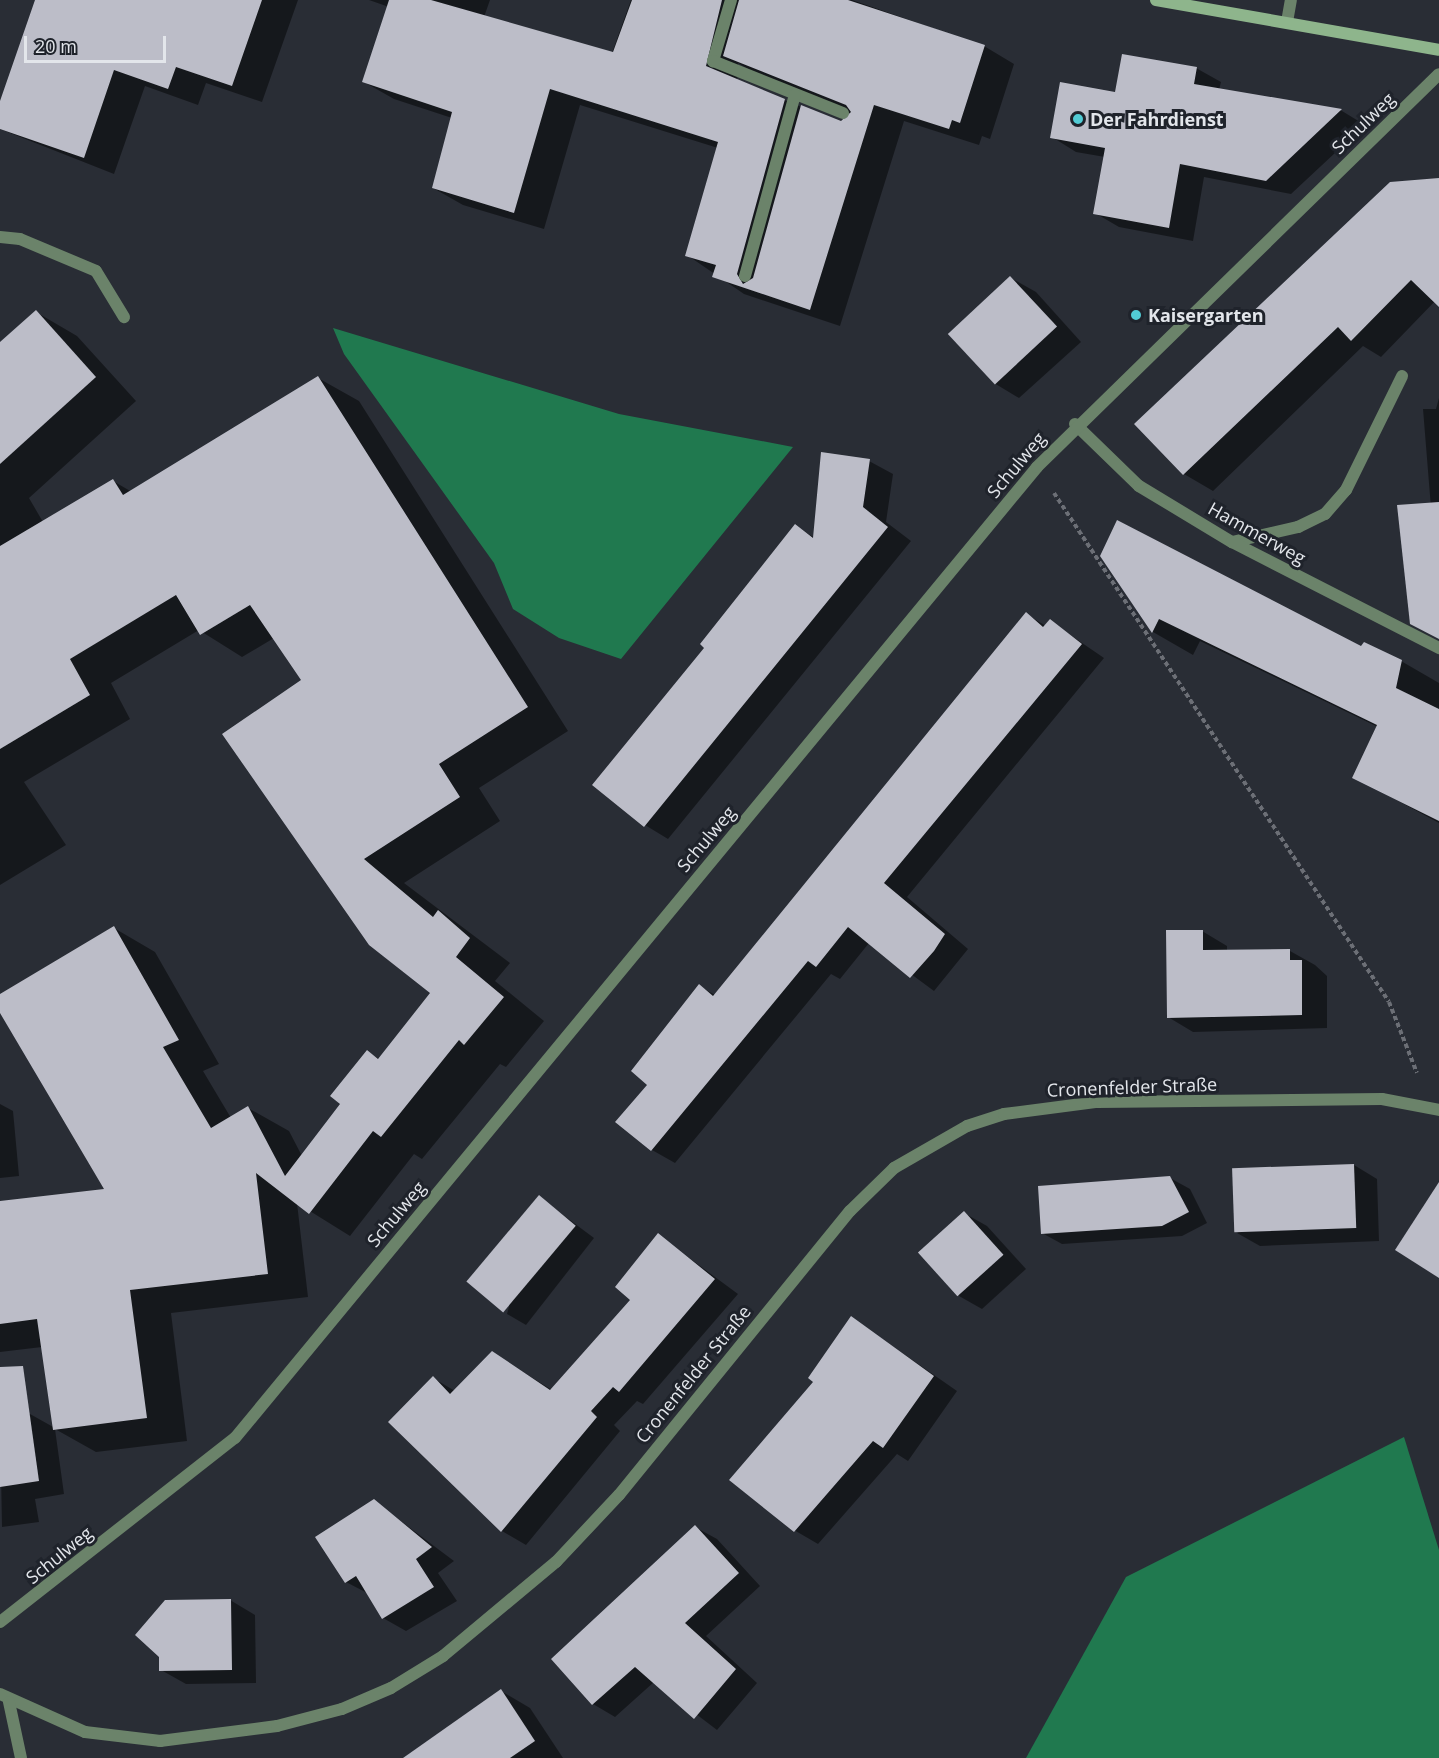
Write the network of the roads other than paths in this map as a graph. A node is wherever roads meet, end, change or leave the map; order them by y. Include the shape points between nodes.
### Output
1 (731, 0) edge
2 (1156, 0) edge
3 (1291, 0) edge
4 (1287, 22) junction
5 (1439, 50) edge
6 (1439, 74) edge
7 (795, 95) junction
8 (843, 114) dead end
9 (0, 237) edge
10 (745, 276) dead end
11 (124, 317) dead end
12 (1402, 376) dead end
13 (1075, 424) junction
14 (1232, 542) junction
15 (1439, 648) edge
16 (1435, 1109) edge
17 (0, 1622) edge
18 (4, 1698) edge
19 (21, 1758) edge

1 - 7 street via 713,61
2 - 4 main road
3 - 4 street
4 - 5 main road
6 - 13 street, Schulweg
7 - 8 street
7 - 10 street
9 - 11 street via 20,239 96,271
12 - 14 street via 1346,490 1325,514 1298,527
13 - 14 street, Hammerweg via 1138,486
13 - 17 street, Schulweg via 235,1438
14 - 15 street, Hammerweg
16 - 18 street, Cronenfelder Straße via 1382,1100 1097,1102 1004,1114 967,1126 894,1168 850,1211 619,1495 556,1562 443,1656 391,1688 342,1709 277,1726 160,1741 85,1732
18 - 19 street

